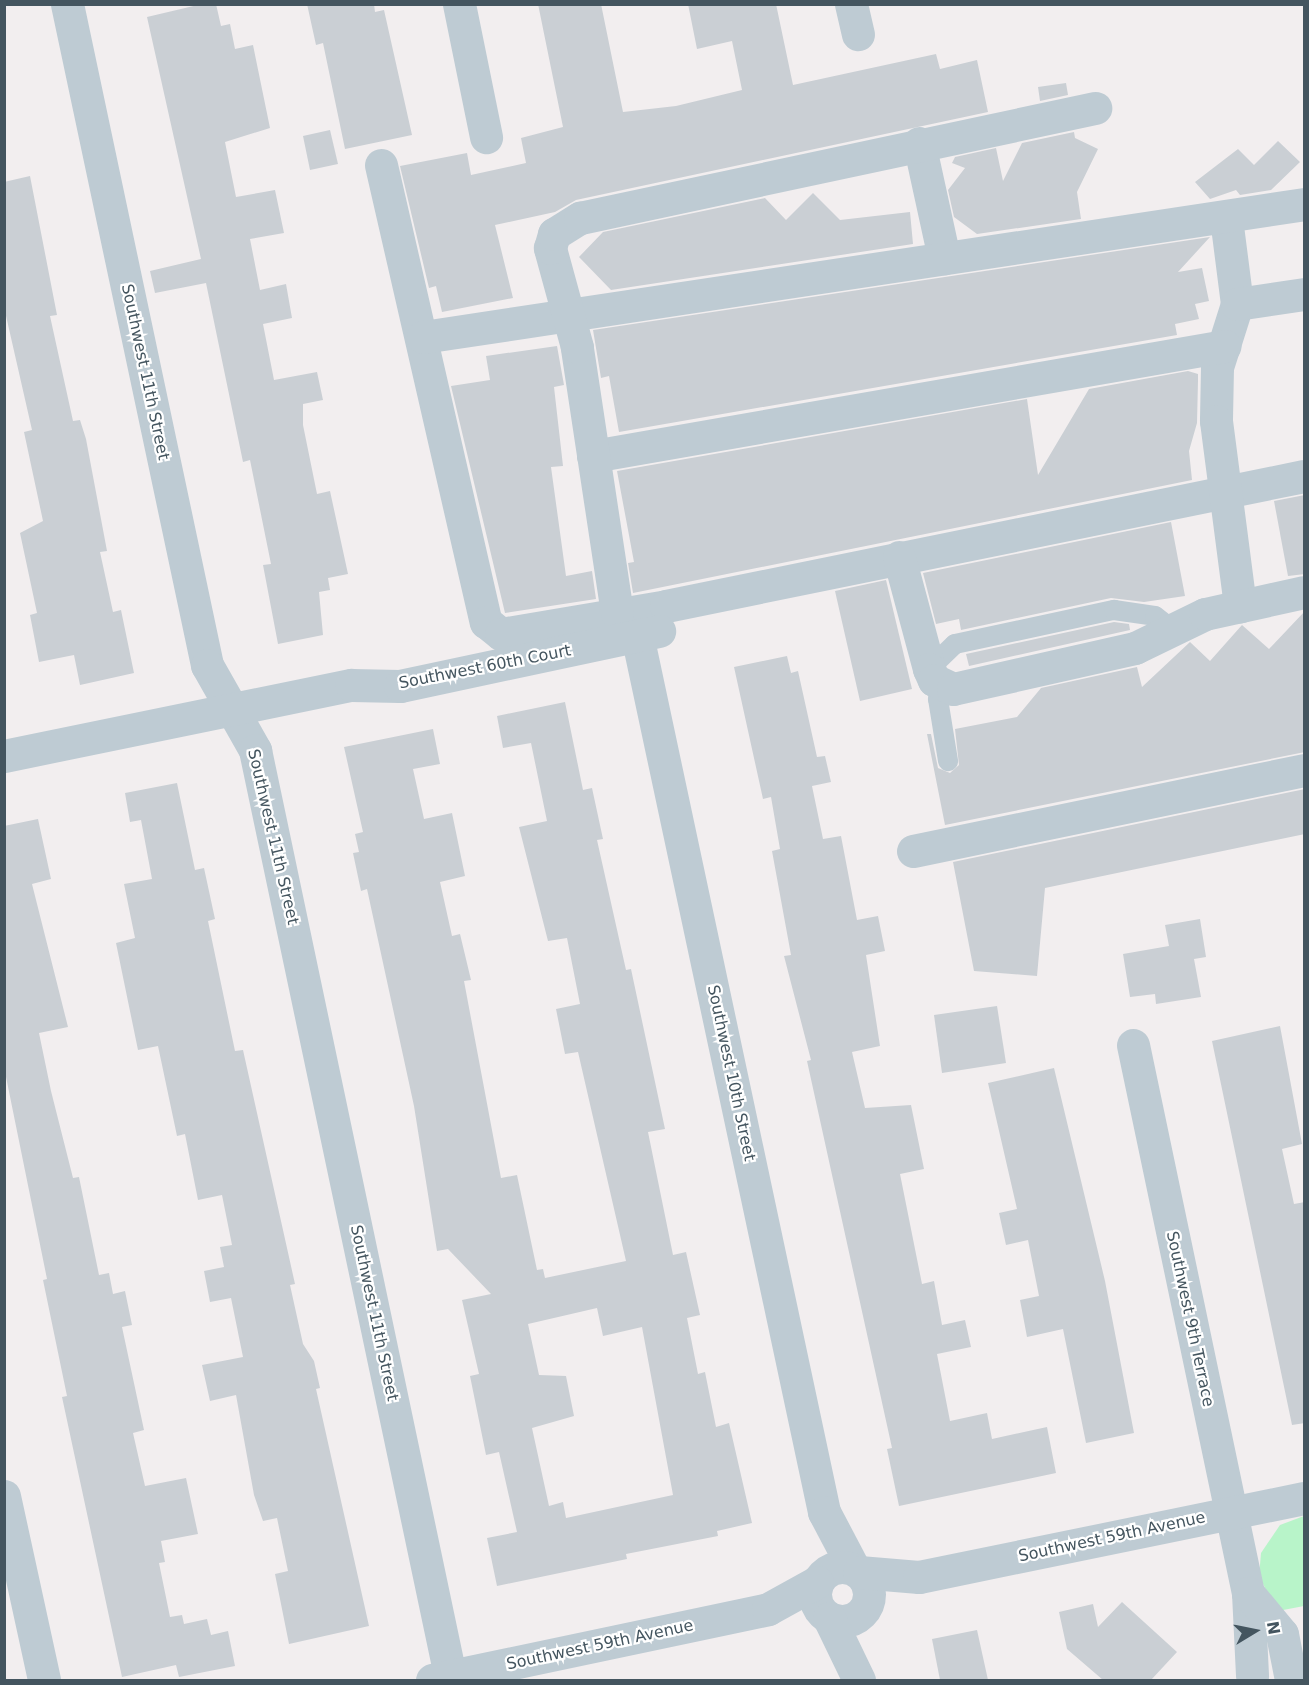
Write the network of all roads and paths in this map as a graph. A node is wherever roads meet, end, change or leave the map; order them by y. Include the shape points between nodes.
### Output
1 (68, 4) edge
2 (459, 4) edge
3 (1095, 108) dead end
4 (486, 138) dead end
5 (919, 143) junction
6 (381, 165) dead end
7 (1305, 204) edge
8 (1226, 218) junction
9 (944, 258) junction
10 (1305, 294) edge
11 (1237, 304) junction
12 (566, 314) junction
13 (423, 337) junction
14 (1224, 346) junction
15 (593, 456) junction
16 (1305, 476) edge
17 (1227, 491) junction
18 (900, 557) junction
19 (1305, 592) edge
20 (824, 596) dead end
21 (1240, 606) junction
22 (627, 624) junction
23 (1173, 630) junction
24 (936, 678) junction
25 (233, 708) junction
26 (4, 756) edge
27 (948, 761) dead end
28 (1305, 770) edge
29 (914, 851) dead end
30 (1133, 1045) dead end
31 (4, 1496) edge
32 (1305, 1498) edge
33 (824, 1512) junction
34 (1231, 1513) junction
35 (857, 1571) junction
36 (919, 1578) junction
37 (1248, 1593) junction
38 (822, 1597) junction
39 (863, 1611) junction
40 (1291, 1654) edge
41 (859, 1678) edge
42 (1252, 1678) edge
43 (445, 1679) edge
44 (44, 1680) edge

1 - 25 street, Southwest 11th Street via 207,665
2 - 4 street
3 - 5 street, Southwest 10th Street
5 - 9 street
5 - 12 street, Southwest 10th Street via 565,224 554,234 550,248
6 - 13 street
7 - 8 street
8 - 9 street
8 - 11 street
9 - 12 street
10 - 11 street
11 - 14 street
12 - 13 street
12 - 15 street, Southwest 10th Street via 578,347
13 - 22 street via 490,630 516,634
14 - 15 street
14 - 17 street via 1217,367 1216,421
15 - 22 street, Southwest 10th Street
16 - 17 street
17 - 18 street
17 - 21 street
18 - 22 street
18 - 24 street
19 - 21 street
20 - 22 street, Southwest 60th Court
21 - 23 street
22 - 25 street, Southwest 60th Court via 400,686 351,685
22 - 33 street, Southwest 10th Street
23 - 24 street via 1134,648 968,689
23 - 24 lane via 1155,616 1114,610 955,644
24 - 27 lane
25 - 26 street, Southwest 60th Court
25 - 43 street, Southwest 11th Street via 255,750
28 - 29 street
30 - 34 street, Southwest 9th Terrace
31 - 44 street
32 - 34 street, Southwest 59th Avenue
33 - 35 street, Southwest 10th Street
33 - 38 street, Southwest 10th Street
34 - 36 street, Southwest 59th Avenue
34 - 37 street, Southwest 9th Terrace
35 - 36 street, Southwest 59th Avenue
35 - 38 street via 834,1567
35 - 39 street via 869,1588
36 - 39 street, Southwest 59th Avenue
37 - 40 street, Southwest 9th Terrace
37 - 42 street, Southwest 9th Terrace
38 - 39 street via 846,1621
38 - 41 street, Southwest 10th Street
38 - 43 street, Southwest 59th Avenue
39 - 41 street, Southwest 10th Street
40 - 42 street

